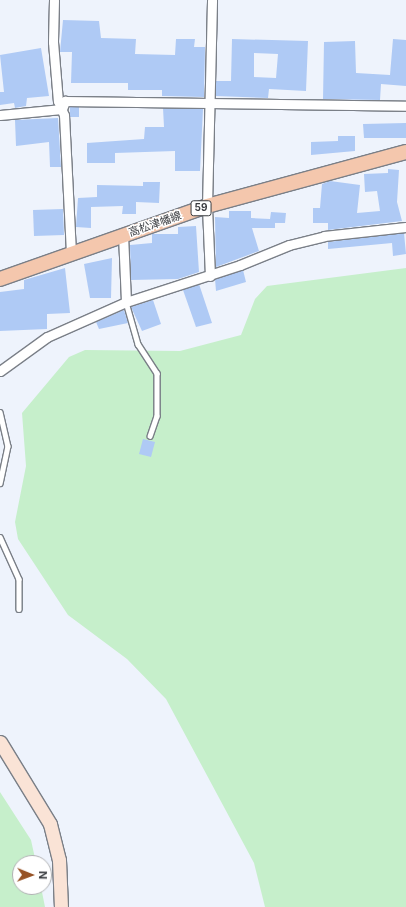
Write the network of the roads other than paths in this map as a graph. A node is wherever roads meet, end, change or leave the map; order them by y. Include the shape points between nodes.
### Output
1 (54, 0) edge
2 (212, 0) edge
3 (212, 103) junction
4 (406, 106) edge
5 (62, 109) junction
6 (0, 115) edge
7 (406, 152) edge
8 (207, 206) junction
9 (406, 228) edge
10 (124, 235) junction
11 (71, 254) junction
12 (210, 276) junction
13 (0, 279) edge
14 (126, 302) junction
15 (0, 371) edge
16 (0, 412) edge
17 (150, 436) dead end
18 (0, 483) edge
19 (0, 537) edge
20 (19, 609) dead end
21 (0, 742) edge
22 (61, 907) edge

1 - 5 street via 53,42
2 - 3 street
3 - 4 street
3 - 5 street via 65,101
3 - 8 street
5 - 6 street
5 - 11 street
7 - 8 main road, 高松津幡線 / 59
8 - 10 main road, 高松津幡線 / 59
8 - 12 street
9 - 12 street via 324,236 289,245
10 - 11 main road, 高松津幡線 / 59
10 - 14 street
11 - 13 main road, 高松津幡線 / 59
12 - 14 street
14 - 15 street via 48,337
14 - 17 lane via 138,344 157,373 157,416
16 - 18 lane via 8,446
19 - 20 lane via 17,571
21 - 22 street via 50,824 59,860

